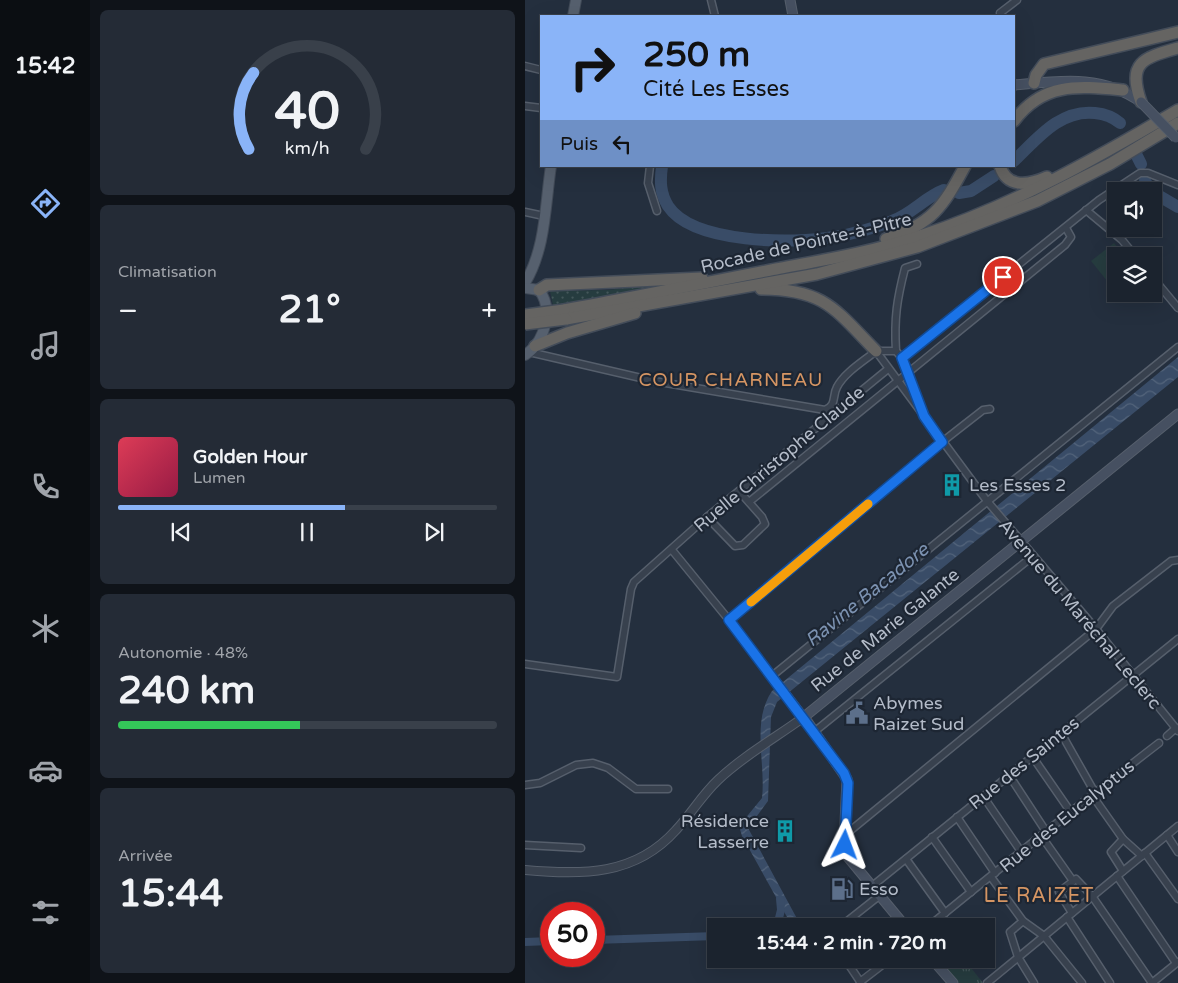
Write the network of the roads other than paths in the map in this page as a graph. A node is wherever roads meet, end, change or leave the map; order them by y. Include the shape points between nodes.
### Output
1 (576, 0) edge
2 (711, 0) edge
3 (790, 0) edge
4 (1017, 0) edge
5 (1000, 12) dead end
6 (573, 15) edge
7 (715, 15) edge
8 (793, 15) edge
9 (1178, 32) edge
10 (1178, 48) edge
11 (525, 66) edge
12 (540, 70) edge
13 (1034, 83) junction
14 (1015, 85) edge
15 (1123, 90) junction
16 (1141, 102) junction
17 (525, 106) edge
18 (540, 108) edge
19 (1178, 110) edge
20 (1015, 120) edge
21 (1178, 123) edge
22 (1177, 139) edge
23 (1091, 161) junction
24 (551, 167) edge
25 (650, 167) edge
26 (964, 167) edge
27 (1000, 167) edge
28 (1178, 185) edge
29 (1086, 210) junction
30 (657, 211) dead end
31 (525, 212) edge
32 (544, 216) junction
33 (1066, 228) junction
34 (1128, 247) edge
35 (536, 262) junction
36 (808, 263) junction
37 (917, 264) dead end
38 (739, 277) junction
39 (525, 283) edge
40 (525, 288) edge
41 (1162, 288) edge
42 (538, 289) junction
43 (769, 289) junction
44 (727, 290) junction
45 (714, 293) junction
46 (666, 305) junction
47 (1178, 308) edge
48 (565, 314) junction
49 (525, 315) edge
50 (525, 324) edge
51 (1178, 347) edge
52 (876, 351) junction
53 (896, 351) junction
54 (528, 353) edge
55 (902, 358) junction
56 (888, 369) junction
57 (908, 371) junction
58 (897, 380) junction
59 (990, 409) dead end
60 (1178, 414) edge
61 (924, 416) junction
62 (942, 442) junction
63 (739, 490) junction
64 (749, 502) junction
65 (989, 503) junction
66 (707, 517) junction
67 (1020, 541) junction
68 (672, 550) junction
69 (1033, 556) junction
70 (1178, 560) edge
71 (729, 620) junction
72 (1096, 629) junction
73 (1178, 639) edge
74 (525, 664) edge
75 (1133, 675) junction
76 (774, 678) junction
77 (803, 717) junction
78 (1177, 730) edge
79 (814, 732) junction
80 (1061, 733) junction
81 (1167, 736) dead end
82 (1159, 743) dead end
83 (1032, 756) junction
84 (1009, 775) junction
85 (525, 785) edge
86 (668, 788) dead end
87 (1093, 794) junction
88 (983, 796) junction
89 (1070, 811) junction
90 (957, 818) junction
91 (1178, 826) edge
92 (845, 835) junction
93 (1045, 835) junction
94 (1167, 835) junction
95 (933, 837) junction
96 (1123, 839) junction
97 (525, 845) edge
98 (581, 848) dead end
99 (1178, 852) edge
100 (1022, 853) junction
101 (1143, 854) junction
102 (906, 859) junction
103 (525, 870) edge
104 (1120, 873) junction
105 (993, 875) junction
106 (1073, 881) junction
107 (871, 887) junction
108 (971, 892) junction
109 (879, 896) junction
110 (1092, 896) junction
111 (1178, 899) edge
112 (945, 913) junction
113 (1069, 915) junction
114 (851, 918) edge
115 (898, 918) edge
116 (939, 918) edge
117 (1023, 921) junction
118 (1044, 936) junction
119 (1018, 957) junction
120 (1177, 962) edge
121 (851, 968) edge
122 (879, 968) edge
123 (940, 968) edge
124 (861, 982) edge
125 (953, 983) edge
126 (987, 983) edge
127 (1034, 983) edge
128 (1082, 983) edge
129 (1111, 983) edge
130 (1152, 983) edge

1 - 6 main road
2 - 7 street
3 - 8 main road
4 - 5 street
9 - 13 highway via 1044,64
10 - 16 highway via 1155,55 1138,68 1134,81
11 - 12 street
13 - 14 main road
13 - 15 main road via 1084,81
15 - 16 main road
15 - 20 highway via 1065,88 1033,100
16 - 22 main road, bridge
17 - 18 street
19 - 23 highway, Rocade de Pointe-à-Pitre
21 - 44 highway, Rocade de Pointe-à-Pitre via 1071,185 962,232 857,265
23 - 27 highway via 1027,184 1009,181
23 - 36 highway, Rocade de Pointe-à-Pitre via 1004,205 921,236 869,251
24 - 32 main road
25 - 30 street via 648,184
26 - 36 highway via 936,212 916,227
28 - 29 street via 1140,173
29 - 33 street
29 - 34 street
31 - 32 street
32 - 35 main road
33 - 55 street
33 - 57 street via 1071,237 1065,245
35 - 39 main road
35 - 42 main road
36 - 38 highway, Rocade de Pointe-à-Pitre
37 - 53 street via 905,268 896,302
38 - 42 highway via 547,285
38 - 48 highway, Rocade de Pointe-à-Pitre
40 - 42 main road
41 - 47 street
42 - 54 main road via 545,301 547,315 544,329
43 - 44 highway
43 - 46 highway
43 - 52 highway via 801,292 824,301
44 - 45 highway, Rocade de Pointe-à-Pitre
45 - 46 highway
45 - 48 highway, Rocade de Pointe-à-Pitre
46 - 54 highway via 567,333
48 - 49 highway, bridge
48 - 50 highway, bridge
51 - 65 street
52 - 53 street
52 - 54 street via 841,381 836,388 834,402 825,410 654,381
52 - 56 street, Avenue du Maréchal Leclerc
53 - 55 street
55 - 57 street
56 - 58 street, Avenue du Maréchal Leclerc
56 - 63 street, Ruelle Christophe Claude
57 - 58 street
57 - 61 street
58 - 61 street, Avenue du Maréchal Leclerc
58 - 64 street
59 - 62 street via 983,410
60 - 67 main road, Rue de Marie Galante
61 - 62 street, Avenue du Maréchal Leclerc
62 - 65 street, Avenue du Maréchal Leclerc
62 - 71 street
63 - 64 street
63 - 66 street, Ruelle Christophe Claude
64 - 66 street via 765,524 739,547
65 - 67 street, Avenue du Maréchal Leclerc
65 - 76 street
66 - 68 street, Ruelle Christophe Claude
67 - 69 street, Avenue du Maréchal Leclerc
67 - 77 main road, Rue de Marie Galante
68 - 71 street
68 - 74 street, Ruelle Christophe Claude via 634,582 617,677
69 - 72 street, Avenue du Maréchal Leclerc
69 - 79 street
70 - 72 street via 1171,561 1113,606
71 - 76 street
72 - 75 street, Avenue du Maréchal Leclerc
72 - 92 street
73 - 75 street, Rue des Saintes
75 - 78 street, Avenue du Maréchal Leclerc
75 - 80 street, Rue des Saintes
76 - 77 street
77 - 79 main road
77 - 103 street, Rue de Marie Galante via 716,781 677,830 637,861 598,871
78 - 81 street
79 - 92 main road via 847,779
80 - 83 street, Rue des Saintes
80 - 87 street
82 - 87 street, Rue des Eucalyptus
83 - 84 street, Rue des Saintes
83 - 89 street
84 - 88 street, Rue des Saintes
84 - 93 street
85 - 86 street via 540,783 576,765 593,762 608,768 636,789
87 - 89 street, Rue des Eucalyptus
87 - 96 street
88 - 90 street, Rue des Saintes
88 - 100 street
89 - 93 street, Rue des Eucalyptus
90 - 95 street, Rue des Saintes
90 - 105 street
91 - 94 street
92 - 107 main road via 847,856
93 - 100 street, Rue des Eucalyptus
93 - 106 street
94 - 99 street
94 - 101 street
95 - 102 street, Rue des Saintes
95 - 108 street
96 - 101 street
96 - 104 street via 1111,852
97 - 98 street
100 - 105 street, Rue des Eucalyptus
101 - 104 street
101 - 111 street
102 - 107 street, Rue des Saintes
102 - 112 street
104 - 110 street
104 - 120 street
105 - 108 street, Rue des Eucalyptus
105 - 117 street
106 - 110 street via 1077,879
106 - 113 street via 1059,892
107 - 109 main road
108 - 112 street, Rue des Eucalyptus
109 - 114 street
109 - 115 main road
110 - 113 street
110 - 130 street
112 - 116 street, Rue des Eucalyptus
113 - 118 street
113 - 129 street
117 - 118 street
117 - 119 street via 1010,932
118 - 119 street
118 - 128 street
119 - 126 street
119 - 127 street
120 - 130 street
121 - 124 street
122 - 124 street
123 - 125 main road

